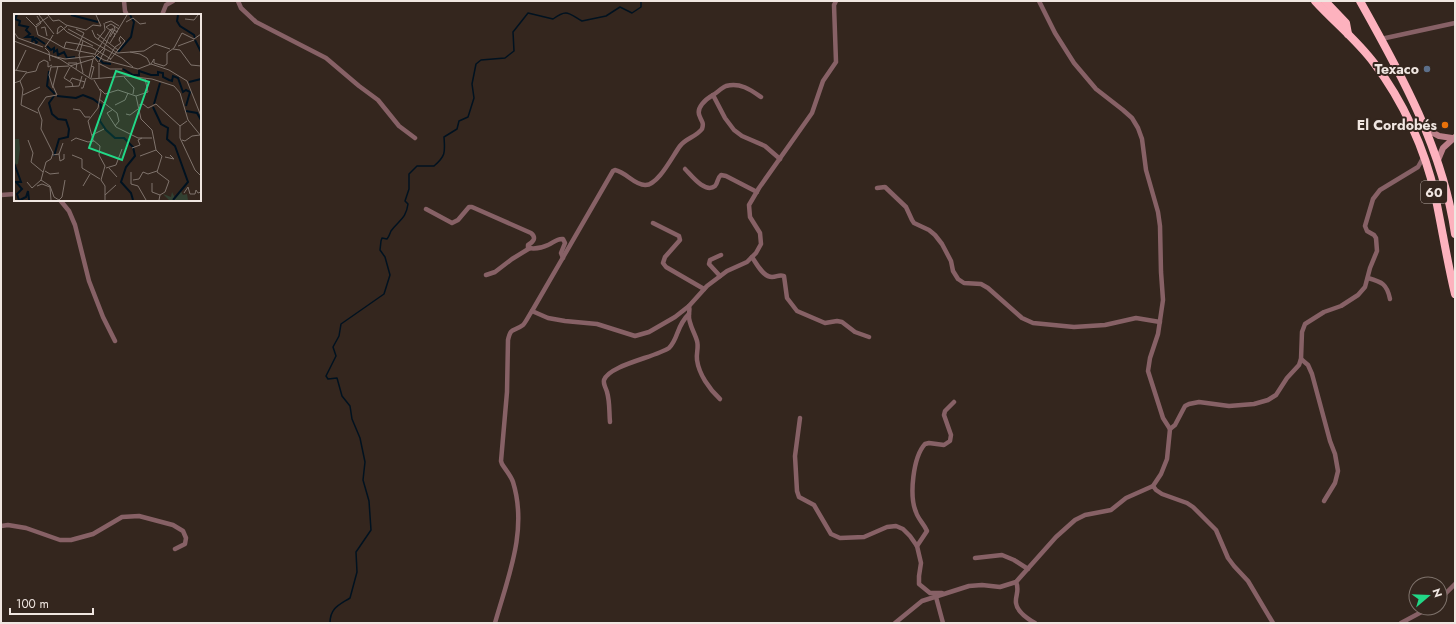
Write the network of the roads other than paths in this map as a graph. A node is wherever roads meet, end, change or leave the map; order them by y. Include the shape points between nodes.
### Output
1 (124, 1) edge
2 (173, 1) edge
3 (238, 1) edge
4 (836, 1) edge
5 (1039, 1) edge
6 (1315, 1) edge
7 (1325, 1) edge
8 (1360, 1) edge
9 (126, 14) edge
10 (162, 14) edge
11 (1455, 23) edge
12 (1348, 34) junction
13 (1381, 39) junction
14 (713, 95) junction
15 (761, 97) dead end
16 (1426, 129) junction
17 (1453, 137) edge
18 (415, 138) dead end
19 (1424, 156) junction
20 (780, 159) junction
21 (1438, 160) junction
22 (685, 169) dead end
23 (877, 188) dead end
24 (757, 192) junction
25 (14, 194) edge
26 (1, 195) edge
27 (61, 201) edge
28 (426, 210) dead end
29 (653, 223) dead end
30 (1455, 234) edge
31 (530, 248) junction
32 (721, 255) dead end
33 (752, 257) junction
34 (563, 258) junction
35 (486, 275) dead end
36 (720, 276) junction
37 (1368, 278) junction
38 (704, 289) junction
39 (1455, 294) edge
40 (1390, 299) dead end
41 (689, 306) junction
42 (532, 311) junction
43 (689, 314) junction
44 (1160, 322) junction
45 (869, 337) dead end
46 (115, 341) dead end
47 (1301, 359) junction
48 (720, 399) dead end
49 (954, 402) dead end
50 (800, 418) dead end
51 (610, 422) dead end
52 (1170, 429) junction
53 (1153, 486) junction
54 (1324, 501) dead end
55 (1, 526) edge
56 (917, 546) junction
57 (175, 549) dead end
58 (975, 558) dead end
59 (1028, 568) junction
60 (1016, 582) junction
61 (946, 593) junction
62 (936, 597) junction
63 (1414, 616) edge
64 (496, 623) edge
65 (895, 623) edge
66 (943, 623) edge
67 (1035, 623) edge
68 (1274, 623) edge
69 (1401, 623) edge

1 - 9 street
2 - 10 street via 166,6
3 - 18 street via 241,8 256,22 326,58 378,100 399,126
4 - 20 street via 836,62 822,81 812,113
5 - 44 street via 1063,48 1080,72 1096,89 1132,118 1138,128 1160,226 1163,300
6 - 12 highway, 60
7 - 12 highway via 1346,24
8 - 13 highway, 60
11 - 13 street
12 - 19 highway, 60 via 1374,62 1388,83
13 - 16 highway, 60
14 - 15 street via 726,86 738,85 747,87
14 - 20 street via 734,130 765,146
14 - 34 street via 707,98 699,110 702,129 681,145 653,182 643,185 620,171 613,171
16 - 17 main road via 1439,136
16 - 21 highway, 60
17 - 21 main road via 1443,148
19 - 37 street via 1418,167 1380,190 1373,199 1365,226 1376,238 1377,251
19 - 39 highway, 60 via 1435,195
20 - 24 street
21 - 30 highway, 60 via 1452,212
22 - 24 street via 699,184 714,187 722,175
23 - 44 street via 885,187 906,207 912,220 935,235 951,261 958,279 964,283 981,284 988,288 1022,318 1033,323 1074,327 1105,325 1136,318
24 - 33 street via 749,204 750,217 760,233 760,244
25 - 26 street
27 - 46 street via 72,218 89,281
28 - 31 street via 452,223 458,220 468,207 472,207 533,234 533,241 527,246
29 - 38 street via 680,238 665,257 663,263 666,267
31 - 34 street via 544,246 561,238 565,242 561,253
31 - 35 street via 495,272
32 - 36 street via 709,262
33 - 36 street
33 - 45 street via 766,275 784,276 787,298 797,311 825,323 840,321 855,332
34 - 42 street
36 - 38 street
37 - 40 street via 1385,285
37 - 47 street via 1363,291 1358,295 1305,324 1302,332
38 - 41 street
41 - 42 street via 649,332 635,336 597,324 548,318
41 - 43 street
42 - 64 street via 522,325 509,333 508,340 507,392 501,460 513,481 520,515 517,544
43 - 48 street via 697,340 700,370 705,382
43 - 51 street via 680,324 674,342 669,348 622,366 605,378
44 - 52 street via 1148,371 1163,418
47 - 52 street via 1272,398 1254,404 1230,406 1199,402 1189,404
47 - 54 street via 1308,365 1312,374 1338,471 1335,483
49 - 56 street via 944,415 951,435 950,441 944,445 925,444 916,463 912,499 915,511 927,531
50 - 56 street via 795,456 797,491 799,497 814,505 831,534 840,538 864,537 896,526 903,528
52 - 53 street via 1167,459
53 - 59 street via 1126,498 1111,510 1075,520
53 - 68 street via 1162,494 1193,507 1216,530 1228,558 1248,581
55 - 57 street via 8,524 60,540 71,540 93,534 122,517 139,516 173,524 183,531 185,544
56 - 61 street via 921,563 920,584 930,593
58 - 59 street via 1002,555
59 - 60 street
60 - 61 street via 1000,587 969,586
60 - 67 street via 1017,607 1025,618
61 - 62 street
62 - 65 street via 922,601
62 - 66 street
63 - 69 street

